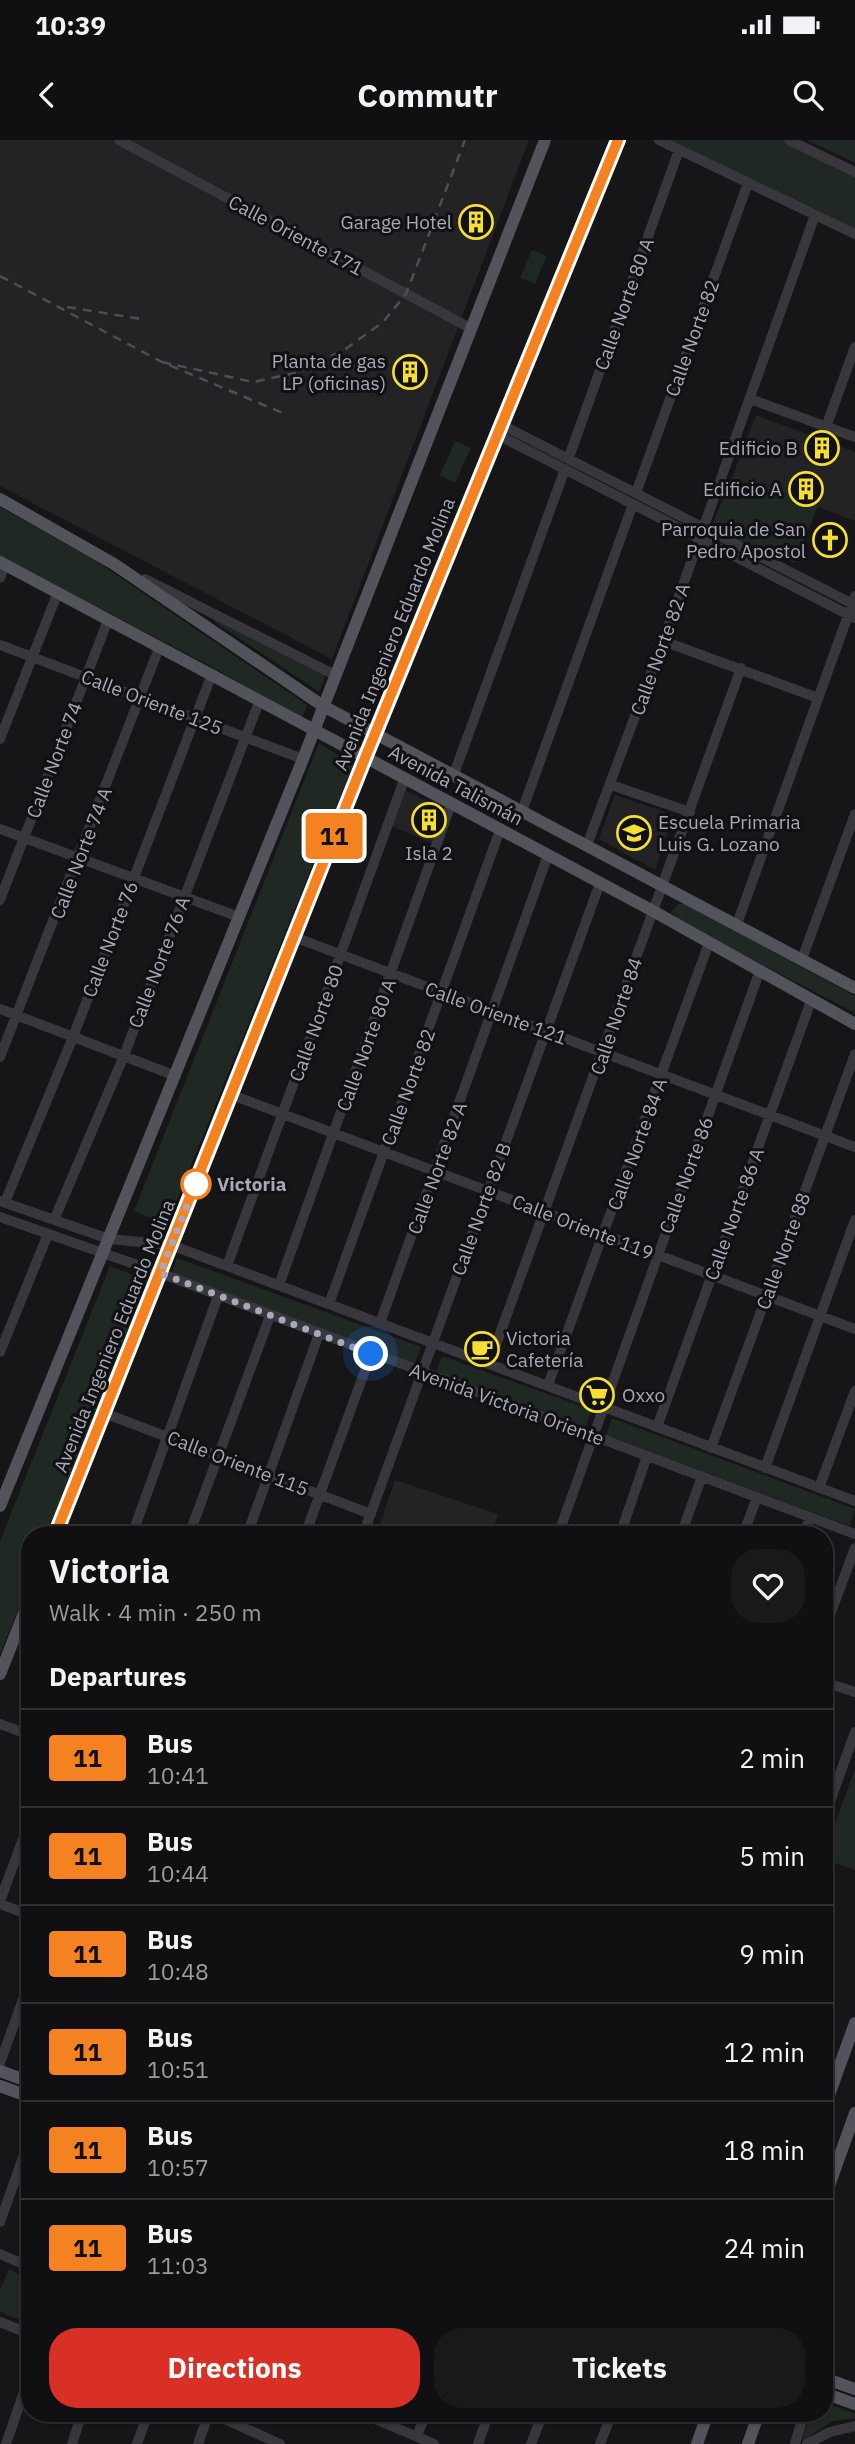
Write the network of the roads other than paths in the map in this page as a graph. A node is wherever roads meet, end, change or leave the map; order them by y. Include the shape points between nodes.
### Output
1 (119, 140) edge
2 (545, 140) edge
3 (618, 140) edge
4 (659, 140) edge
5 (789, 140) edge
6 (679, 150) junction
7 (855, 172) edge
8 (748, 183) junction
9 (815, 215) junction
10 (855, 234) edge
11 (472, 329) junction
12 (855, 347) edge
13 (750, 400) junction
14 (826, 427) junction
15 (498, 429) junction
16 (855, 437) edge
17 (569, 457) junction
18 (565, 469) junction
19 (636, 493) junction
20 (0, 499) edge
21 (633, 504) junction
22 (701, 532) junction
23 (114, 564) junction
24 (2, 568) edge
25 (58, 592) junction
26 (854, 601) edge
27 (852, 616) edge
28 (108, 620) junction
29 (663, 641) junction
30 (0, 645) edge
31 (159, 648) junction
32 (32, 657) junction
33 (741, 668) junction
34 (212, 674) junction
35 (335, 675) junction
36 (86, 677) junction
37 (140, 698) junction
38 (818, 698) junction
39 (260, 702) junction
40 (323, 706) junction
41 (195, 719) junction
42 (352, 722) junction
43 (314, 730) junction
44 (376, 734) junction
45 (246, 737) junction
46 (0, 739) edge
47 (340, 743) junction
48 (365, 758) junction
49 (303, 759) junction
50 (454, 774) junction
51 (404, 780) junction
52 (611, 785) junction
53 (451, 804) junction
54 (522, 811) junction
55 (690, 812) junction
56 (855, 814) edge
57 (0, 829) edge
58 (500, 830) junction
59 (25, 838) junction
60 (587, 845) junction
61 (548, 855) junction
62 (80, 858) junction
63 (133, 878) junction
64 (600, 883) junction
65 (662, 887) junction
66 (184, 897) junction
67 (0, 900) edge
68 (653, 911) junction
69 (239, 917) junction
70 (737, 924) junction
71 (294, 937) junction
72 (709, 943) junction
73 (340, 956) junction
74 (802, 959) junction
75 (759, 973) junction
76 (392, 974) junction
77 (855, 988) edge
78 (442, 993) junction
79 (811, 1001) junction
80 (0, 1009) edge
81 (493, 1012) junction
82 (17, 1016) junction
83 (855, 1024) edge
84 (544, 1031) junction
85 (72, 1037) junction
86 (603, 1053) junction
87 (855, 1054) edge
88 (0, 1057) edge
89 (122, 1058) junction
90 (662, 1075) junction
91 (176, 1076) junction
92 (232, 1095) junction
93 (714, 1096) junction
94 (283, 1115) junction
95 (770, 1116) junction
96 (334, 1133) junction
97 (824, 1136) junction
98 (855, 1147) edge
99 (385, 1153) junction
100 (436, 1171) junction
101 (489, 1191) junction
102 (2, 1202) edge
103 (544, 1212) junction
104 (0, 1217) edge
105 (54, 1220) junction
106 (855, 1220) edge
107 (48, 1234) junction
108 (604, 1235) junction
109 (109, 1239) junction
110 (171, 1245) junction
111 (104, 1254) junction
112 (658, 1255) junction
113 (227, 1266) junction
114 (160, 1273) junction
115 (712, 1276) junction
116 (279, 1285) junction
117 (218, 1296) junction
118 (767, 1296) junction
119 (329, 1304) junction
120 (270, 1316) junction
121 (821, 1316) junction
122 (380, 1323) junction
123 (855, 1329) edge
124 (319, 1334) junction
125 (432, 1343) junction
126 (0, 1352) edge
127 (371, 1354) junction
128 (489, 1364) junction
129 (421, 1372) junction
130 (548, 1385) junction
131 (855, 1391) edge
132 (604, 1406) junction
133 (104, 1413) junction
134 (657, 1427) junction
135 (593, 1435) junction
136 (167, 1437) junction
137 (710, 1448) junction
138 (218, 1456) junction
139 (647, 1456) junction
140 (765, 1468) junction
141 (269, 1475) junction
142 (702, 1476) junction
143 (819, 1488) junction
144 (320, 1494) junction
145 (757, 1497) junction
146 (855, 1501) edge
147 (0, 1506) edge
148 (371, 1514) junction
149 (810, 1517) junction
150 (59, 1526) edge
151 (135, 1526) edge
152 (192, 1526) edge
153 (250, 1526) edge
154 (308, 1526) edge
155 (366, 1526) edge
156 (561, 1526) edge
157 (623, 1526) edge
158 (684, 1526) edge
159 (746, 1526) edge
160 (807, 1526) edge
161 (855, 1534) edge
162 (855, 1548) edge
163 (833, 1607) edge
164 (21, 1621) edge
165 (0, 1674) edge
166 (833, 1685) edge
167 (855, 1692) edge
168 (0, 1724) edge
169 (855, 1731) edge
170 (21, 1732) edge
171 (833, 1793) edge
172 (21, 1845) edge
173 (0, 1902) edge
174 (21, 1911) edge
175 (21, 2005) edge
176 (855, 2024) edge
177 (0, 2063) edge
178 (0, 2071) edge
179 (21, 2079) edge
180 (833, 2084) edge
181 (0, 2086) edge
182 (21, 2093) edge
183 (855, 2113) edge
184 (21, 2163) edge
185 (833, 2175) edge
186 (0, 2222) edge
187 (0, 2254) edge
188 (21, 2263) edge
189 (0, 2322) edge
190 (21, 2330) edge
191 (833, 2381) edge
192 (855, 2389) edge
193 (833, 2396) edge
194 (21, 2400) edge
195 (855, 2404) edge
196 (79, 2422) edge
197 (145, 2422) edge
198 (207, 2422) edge
199 (228, 2422) edge
200 (383, 2422) edge
201 (422, 2422) edge
202 (486, 2422) edge
203 (540, 2422) edge
204 (609, 2422) edge
205 (705, 2422) edge
206 (756, 2422) edge
207 (801, 2422) edge
208 (855, 2426) edge
209 (417, 2436) junction
210 (265, 2441) edge
211 (6, 2444) edge
212 (72, 2444) edge
213 (137, 2444) edge
214 (198, 2444) edge
215 (280, 2444) edge
216 (435, 2444) edge
217 (478, 2444) edge
218 (531, 2444) edge
219 (600, 2444) edge
220 (697, 2444) edge
221 (748, 2444) edge
222 (795, 2444) edge
223 (807, 2444) edge

1 - 11 street, Calle Oriente 171
2 - 11 main road, Avenida Ingeniero Eduardo Molina
3 - 15 main road, Avenida Ingeniero Eduardo Molina
4 - 6 street
5 - 7 street
6 - 8 street
6 - 17 street, Calle Norte 80 A
8 - 9 street
8 - 19 street, Calle Norte 82
9 - 10 street
9 - 13 street, Calle Norte 82 A
11 - 35 main road, Avenida Ingeniero Eduardo Molina
12 - 14 street
13 - 14 street
13 - 22 street, Calle Norte 82 A
14 - 16 street
15 - 17 street
15 - 18 street
15 - 44 main road, Avenida Ingeniero Eduardo Molina
17 - 19 street
18 - 21 street
18 - 50 street
19 - 22 street
20 - 23 main road, Avenida Talismán
21 - 22 street
21 - 54 street
22 - 26 street
22 - 27 street
22 - 29 street, Calle Norte 82 A
23 - 35 street, Avenida Talismán
23 - 40 main road, Avenida Talismán
24 - 25 main road, Avenida Talismán
25 - 28 main road, Avenida Talismán
25 - 32 street
26 - 27 street
27 - 38 street
28 - 31 main road, Avenida Talismán
28 - 36 street, Calle Norte 74
29 - 33 street
29 - 52 street, Calle Norte 82 A
30 - 32 street, Calle Oriente 125
31 - 34 main road, Avenida Talismán
31 - 37 street, Calle Norte 74 A
32 - 36 street, Calle Oriente 125
32 - 46 street
33 - 38 street
33 - 55 street, Calle Norte 84
34 - 39 main road, Avenida Talismán
34 - 41 street, Calle Norte 76
35 - 40 main road, Avenida Ingeniero Eduardo Molina
36 - 37 street, Calle Oriente 125
36 - 59 street, Calle Norte 74
37 - 41 street, Calle Oriente 125
37 - 62 street, Calle Norte 74 A
38 - 70 street
39 - 43 main road, Avenida Talismán
39 - 45 street, Calle Norte 76 A
40 - 42 main road, Avenida Talismán
40 - 43 main road, Avenida Ingeniero Eduardo Molina
41 - 45 street, Calle Oriente 125
41 - 63 street, Calle Norte 76
42 - 44 main road, Avenida Talismán
42 - 47 main road
43 - 47 main road, Avenida Talismán
43 - 49 main road, Avenida Ingeniero Eduardo Molina
44 - 48 main road, Avenida Ingeniero Eduardo Molina
44 - 50 main road, Avenida Talismán
45 - 49 street, Calle Oriente 125
45 - 66 street, Calle Norte 76 A
47 - 48 main road, Avenida Talismán
48 - 51 main road, Avenida Talismán
48 - 71 main road, Avenida Ingeniero Eduardo Molina
49 - 69 main road, Avenida Ingeniero Eduardo Molina
50 - 54 main road, Avenida Talismán
51 - 53 main road, Avenida Talismán
51 - 73 street, Calle Norte 80
52 - 55 street
52 - 60 street, Calle Norte 82 A
53 - 58 main road, Avenida Talismán
53 - 76 street, Calle Norte 80 A
54 - 60 main road, Avenida Talismán
55 - 65 street, Calle Norte 84
56 - 74 street
57 - 59 street
58 - 61 main road, Avenida Talismán
58 - 78 street, Calle Norte 82
59 - 62 street
59 - 67 street, Calle Norte 74
60 - 65 main road, Avenida Talismán
61 - 64 main road, Avenida Talismán
61 - 81 street, Calle Norte 82 A
62 - 63 street
62 - 82 street, Calle Norte 74 A
63 - 66 street
63 - 85 street, Calle Norte 76
64 - 68 main road, Avenida Talismán
64 - 84 street, Calle Norte 82 B
65 - 68 street, Calle Norte 84
65 - 70 main road, Avenida Talismán
66 - 69 street
66 - 89 street, Calle Norte 76 A
68 - 72 main road, Avenida Talismán
68 - 86 street, Calle Norte 84
69 - 91 main road, Avenida Ingeniero Eduardo Molina
70 - 74 main road, Avenida Talismán
71 - 73 street, Calle Oriente 121
71 - 92 main road, Avenida Ingeniero Eduardo Molina
72 - 75 main road, Avenida Talismán
72 - 90 street, Calle Norte 84 A
73 - 76 street, Calle Oriente 121
73 - 94 street, Calle Norte 80
74 - 77 main road, Avenida Talismán
75 - 79 main road, Avenida Talismán
75 - 93 street, Calle Norte 86
76 - 78 street, Calle Oriente 121
76 - 96 street, Calle Norte 80 A
78 - 81 street, Calle Oriente 121
78 - 99 street, Calle Norte 82
79 - 83 main road, Avenida Talismán
79 - 95 street, Calle Norte 86 A
80 - 82 street
81 - 84 street, Calle Oriente 121
81 - 100 street, Calle Norte 82 A
82 - 85 street
82 - 88 street, Calle Norte 74 A
84 - 86 street, Calle Oriente 121
84 - 101 street, Calle Norte 82 B
85 - 89 street
85 - 102 street, Calle Norte 76
86 - 90 street, Calle Oriente 121
86 - 103 street, Calle Norte 84
87 - 97 street, Calle Norte 88
89 - 91 street
89 - 105 street, Calle Norte 76 A
90 - 93 street, Calle Oriente 121
90 - 108 street, Calle Norte 84 A
91 - 109 main road, Avenida Ingeniero Eduardo Molina
92 - 94 street, Calle Oriente 119
92 - 110 main road, Avenida Ingeniero Eduardo Molina
93 - 95 street, Calle Oriente 121
93 - 112 street, Calle Norte 86
94 - 96 street, Calle Oriente 119
94 - 113 street, Calle Norte 80
95 - 97 street, Calle Oriente 121
95 - 115 street, Calle Norte 86 A
96 - 99 street, Calle Oriente 119
96 - 116 street, Calle Norte 80 A
97 - 98 street, Calle Oriente 121
97 - 118 street, Calle Norte 88
99 - 100 street, Calle Oriente 119
99 - 119 street, Calle Norte 82
100 - 101 street, Calle Oriente 119
100 - 122 street, Calle Norte 82 A
101 - 103 street, Calle Oriente 119
101 - 125 street, Calle Norte 82 B
102 - 105 street, Avenida Victoria Oriente
103 - 108 street, Calle Oriente 119
103 - 128 street, Calle Norte 84
104 - 107 street, Avenida Victoria Oriente
105 - 109 street, Avenida Victoria Oriente
106 - 121 street
107 - 111 street, Avenida Victoria Oriente
107 - 126 street
108 - 112 street, Calle Oriente 119
108 - 130 street, Calle Norte 84 A
109 - 110 street, Avenida Victoria Oriente
109 - 111 main road, Avenida Ingeniero Eduardo Molina
110 - 113 street, Avenida Victoria Oriente
110 - 114 main road, Avenida Ingeniero Eduardo Molina
111 - 114 street, Avenida Victoria Oriente
111 - 147 main road, Avenida Ingeniero Eduardo Molina
112 - 115 street, Calle Oriente 119
112 - 132 street, Calle Norte 86
113 - 116 street, Avenida Victoria Oriente
114 - 117 street, Avenida Victoria Oriente
114 - 133 main road, Avenida Ingeniero Eduardo Molina
115 - 118 street, Calle Oriente 119
115 - 134 street, Calle Norte 86 A
116 - 119 street, Avenida Victoria Oriente
117 - 120 street, Avenida Victoria Oriente
117 - 136 street
118 - 121 street, Calle Oriente 119
118 - 137 street, Calle Norte 88
119 - 122 street, Avenida Victoria Oriente
120 - 124 street, Avenida Victoria Oriente
120 - 138 street
121 - 123 street, Calle Oriente 119
121 - 140 street
122 - 125 street, Avenida Victoria Oriente
124 - 127 street, Avenida Victoria Oriente
124 - 141 street
125 - 128 street, Avenida Victoria Oriente
125 - 129 street, Calle Norte 82 B
127 - 129 street, Avenida Victoria Oriente
127 - 144 street
128 - 130 street, Avenida Victoria Oriente
129 - 135 street, Avenida Victoria Oriente
129 - 148 street, Calle Norte 82 B
130 - 132 street, Avenida Victoria Oriente
131 - 143 street
132 - 134 street, Avenida Victoria Oriente
132 - 135 street, Calle Norte 86
133 - 136 street, Calle Oriente 115
133 - 150 main road, Avenida Ingeniero Eduardo Molina
134 - 137 street, Avenida Victoria Oriente
135 - 139 street, Avenida Victoria Oriente
135 - 156 street, Calle Norte 86
136 - 138 street, Calle Oriente 115
136 - 151 street
137 - 140 street, Avenida Victoria Oriente
138 - 141 street, Calle Oriente 115
138 - 152 street
139 - 142 street, Avenida Victoria Oriente
139 - 157 street
140 - 143 street, Avenida Victoria Oriente
141 - 144 street, Calle Oriente 115
141 - 153 street
142 - 145 street, Avenida Victoria Oriente
142 - 158 street
143 - 146 street, Avenida Victoria Oriente
144 - 148 street, Calle Oriente 115
144 - 154 street
145 - 149 street, Avenida Victoria Oriente
145 - 159 street
148 - 155 street, Calle Norte 82 B
149 - 160 street
149 - 161 street, Avenida Victoria Oriente
162 - 163 street
164 - 165 main road
166 - 167 street
168 - 170 street
169 - 171 street
172 - 173 street
173 - 174 street
175 - 177 street
176 - 180 main road
178 - 179 main road
181 - 182 main road
183 - 185 main road
184 - 186 street
187 - 188 street
189 - 190 street
191 - 192 main road
193 - 195 main road
194 - 211 street
196 - 212 street
197 - 213 street
198 - 214 street
199 - 210 street
200 - 209 street
201 - 209 street
202 - 217 street
203 - 218 street
204 - 219 street
205 - 220 main road
206 - 221 main road
207 - 222 street
208 - 223 street
209 - 216 street
210 - 215 street

